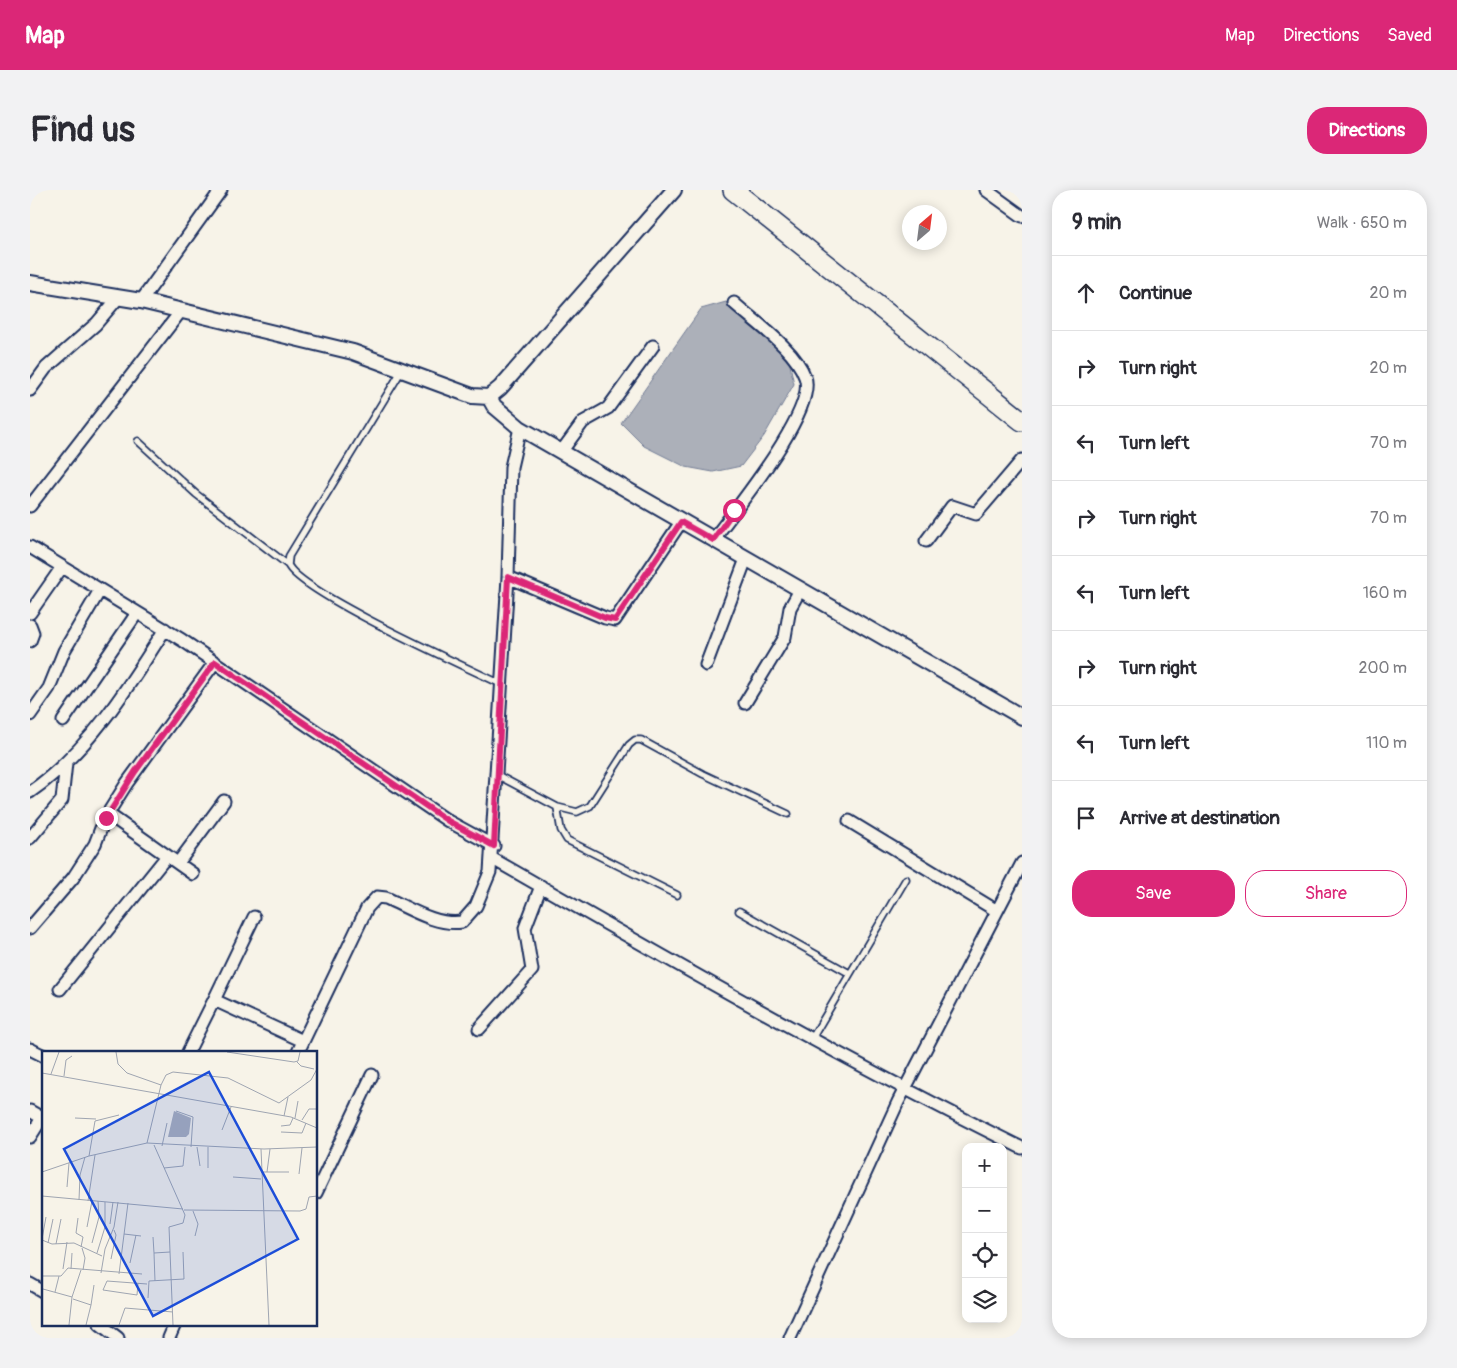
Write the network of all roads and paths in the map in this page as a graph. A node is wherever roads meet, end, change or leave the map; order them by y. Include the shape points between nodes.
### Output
1 (221, 190) edge
2 (732, 190) edge
3 (986, 190) edge
4 (671, 194) edge
5 (1022, 216) edge
6 (30, 283) edge
7 (119, 297) junction
8 (142, 301) junction
9 (734, 303) dead end
10 (181, 311) junction
11 (653, 346) dead end
12 (402, 370) junction
13 (30, 390) edge
14 (489, 397) junction
15 (1022, 421) edge
16 (520, 428) junction
17 (138, 441) dead end
18 (561, 452) junction
19 (1022, 460) edge
20 (30, 506) edge
21 (681, 522) junction
22 (713, 540) junction
23 (926, 541) dead end
24 (31, 549) edge
25 (746, 559) junction
26 (288, 565) junction
27 (62, 566) junction
28 (508, 577) junction
29 (100, 590) junction
30 (800, 590) junction
31 (30, 613) edge
32 (138, 613) junction
33 (30, 625) edge
34 (165, 629) junction
35 (30, 641) edge
36 (215, 662) junction
37 (706, 665) dead end
38 (502, 684) junction
39 (745, 702) dead end
40 (30, 715) edge
41 (1022, 717) edge
42 (63, 722) dead end
43 (66, 763) junction
44 (497, 776) junction
45 (30, 792) edge
46 (224, 801) dead end
47 (557, 807) junction
48 (108, 814) junction
49 (788, 814) dead end
50 (849, 821) dead end
51 (30, 838) edge
52 (494, 846) junction
53 (167, 856) junction
54 (493, 859) junction
55 (178, 863) junction
56 (1022, 863) edge
57 (193, 874) dead end
58 (1019, 878) edge
59 (906, 879) dead end
60 (541, 886) junction
61 (677, 895) dead end
62 (739, 911) dead end
63 (997, 911) junction
64 (254, 917) dead end
65 (30, 928) edge
66 (849, 973) junction
67 (60, 989) dead end
68 (214, 1000) junction
69 (479, 1028) dead end
70 (811, 1040) junction
71 (303, 1041) junction
72 (30, 1049) edge
73 (188, 1051) edge
74 (298, 1051) edge
75 (42, 1055) edge
76 (372, 1075) dead end
77 (904, 1089) junction
78 (30, 1111) edge
79 (42, 1118) edge
80 (42, 1120) edge
81 (30, 1137) edge
82 (1022, 1148) edge
83 (318, 1189) edge
84 (30, 1284) edge
85 (42, 1291) edge
86 (103, 1326) edge
87 (174, 1326) edge
88 (118, 1338) edge
89 (169, 1338) edge
90 (790, 1338) edge

1 - 8 street
2 - 15 highway
3 - 5 street
4 - 14 street
6 - 7 street
7 - 8 street
7 - 13 street via 96,324 46,368
8 - 10 street
9 - 22 street via 784,348 806,377 806,384 788,438
10 - 12 street via 353,352
10 - 20 street
11 - 18 street via 608,408 583,422
12 - 14 street via 472,396
12 - 26 lane via 289,556
14 - 16 street via 494,406
16 - 18 street
16 - 28 street via 511,467
17 - 26 lane via 196,494
18 - 21 street
19 - 23 street via 976,514 952,506
21 - 22 street
21 - 28 street via 615,620
22 - 25 street
24 - 27 street
25 - 30 street
25 - 37 street
26 - 38 lane via 299,579 329,598
27 - 29 street
27 - 31 street
28 - 38 street
29 - 32 street
29 - 40 street via 64,651 49,688
30 - 39 street via 788,615 785,637
30 - 41 street
32 - 34 street
32 - 42 street
33 - 35 street via 33,633
34 - 36 street
34 - 43 street via 137,674
36 - 48 street
36 - 52 street via 448,821
38 - 44 street
43 - 45 street
43 - 51 street via 62,800
44 - 47 lane
44 - 52 street
46 - 55 street
47 - 49 lane via 577,812 590,806 629,745 642,740 703,774
47 - 61 lane via 566,840
48 - 53 street
48 - 65 street via 73,878
50 - 63 street
52 - 54 street
53 - 55 street
53 - 67 street
54 - 60 street
54 - 71 street via 476,906 462,922 435,920 377,897 367,908
55 - 57 street
56 - 58 street
58 - 63 street
59 - 66 lane
60 - 69 street via 525,928 532,970
60 - 70 street
62 - 66 lane
63 - 77 street
64 - 68 street
66 - 70 lane
68 - 71 street
68 - 73 street
70 - 77 street
71 - 74 street
72 - 75 street
76 - 83 street
77 - 82 street
77 - 90 street
78 - 79 street
80 - 81 street
84 - 85 street
86 - 88 street
87 - 89 street

